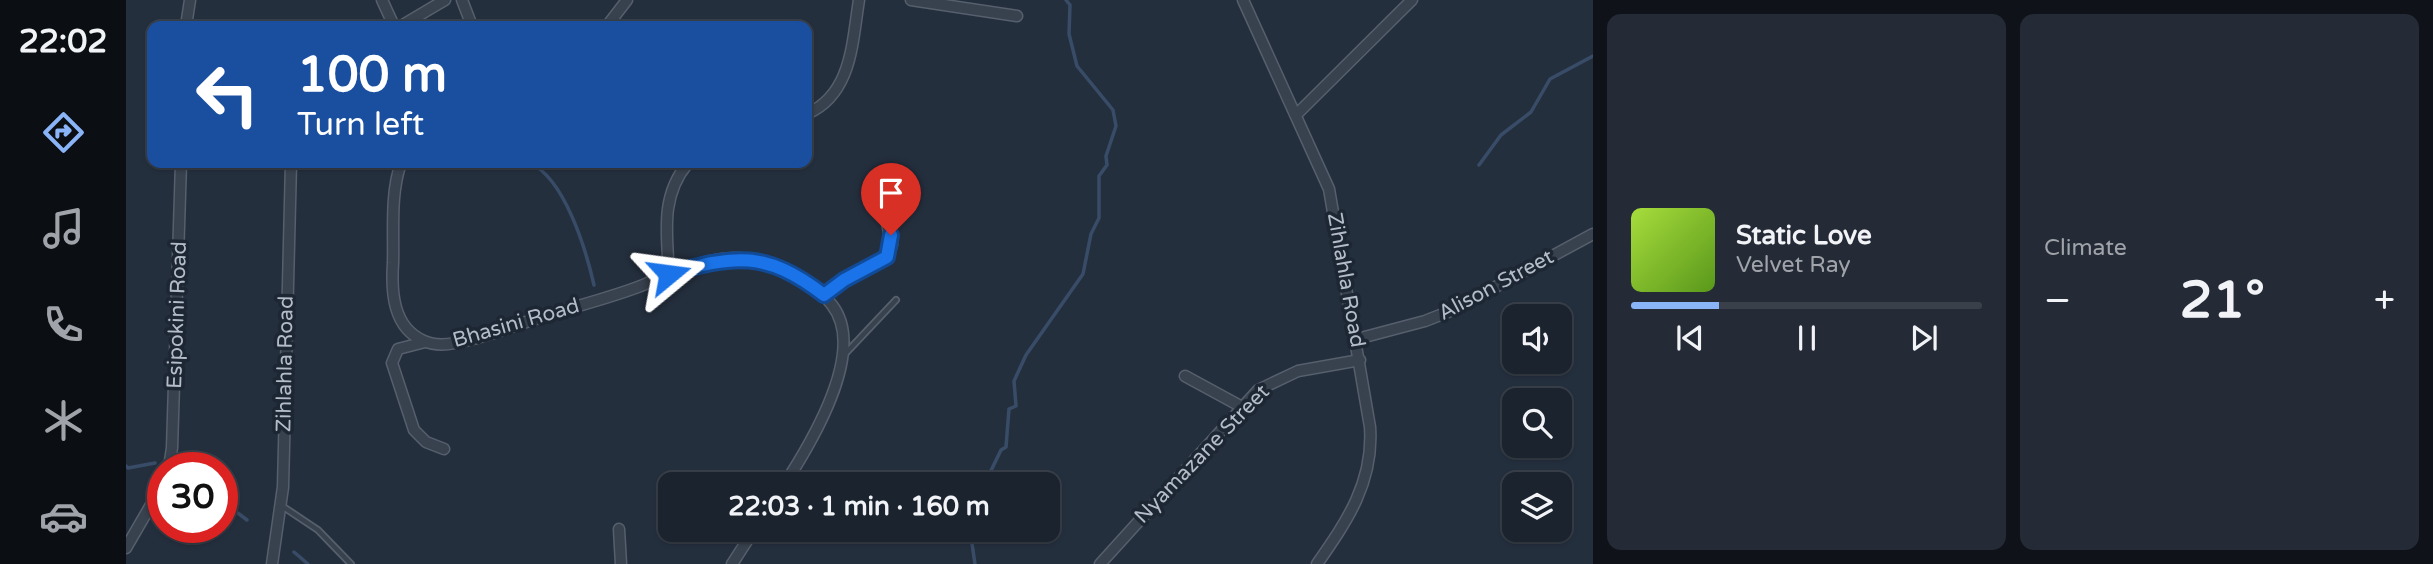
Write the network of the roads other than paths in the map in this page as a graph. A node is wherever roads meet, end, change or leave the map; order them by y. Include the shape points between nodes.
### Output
1 (190, 0) edge
2 (382, 0) edge
3 (445, 0) edge
4 (462, 0) edge
5 (627, 0) edge
6 (859, 0) edge
7 (911, 0) edge
8 (1243, 0) edge
9 (1412, 0) edge
10 (1017, 16) dead end
11 (187, 21) edge
12 (392, 21) edge
13 (409, 21) edge
14 (470, 21) edge
15 (611, 21) edge
16 (812, 111) edge
17 (1297, 114) junction
18 (181, 168) edge
19 (290, 168) edge
20 (400, 168) edge
21 (684, 168) edge
22 (885, 215) dead end
23 (1593, 234) edge
24 (669, 274) junction
25 (824, 295) junction
26 (896, 300) dead end
27 (1357, 339) junction
28 (425, 342) junction
29 (841, 358) junction
30 (1360, 360) junction
31 (1185, 376) dead end
32 (1242, 407) junction
33 (444, 449) dead end
34 (171, 452) edge
35 (792, 472) edge
36 (282, 506) junction
37 (147, 512) edge
38 (619, 529) dead end
39 (746, 542) edge
40 (126, 548) edge
41 (272, 564) edge
42 (351, 564) edge
43 (621, 564) edge
44 (732, 564) edge
45 (1100, 564) edge
46 (1317, 564) edge

1 - 11 street
2 - 12 street
3 - 13 street
4 - 14 street
5 - 15 street
6 - 16 street via 844,79 826,104
7 - 10 street
8 - 17 street, Zihlahla Road
9 - 17 street
17 - 27 street, Zihlahla Road via 1329,190
18 - 34 street, Esipokini Road
19 - 36 street, Zihlahla Road
20 - 28 street, Bhasini Road via 395,191 393,291 401,323
21 - 24 street via 666,209
22 - 25 street via 892,245 887,257
23 - 27 street, Alison Street via 1453,310
24 - 25 street, Bhasini Road via 715,261 746,259 790,274
24 - 28 street, Bhasini Road via 484,336 454,343
25 - 29 street, Bhasini Road via 841,319
26 - 29 lane
27 - 30 street, Zihlahla Road
28 - 33 street via 398,349 392,363 414,430 426,442
29 - 35 street, Bhasini Road via 819,427
30 - 32 street, Nyamazane Street via 1285,375 1258,390
30 - 46 street, Zihlahla Road via 1370,427 1369,466 1351,514
31 - 32 street
32 - 45 street, Nyamazane Street
36 - 41 street, Zihlahla Road
36 - 42 lane via 318,530
37 - 40 street
38 - 43 street
39 - 44 street

